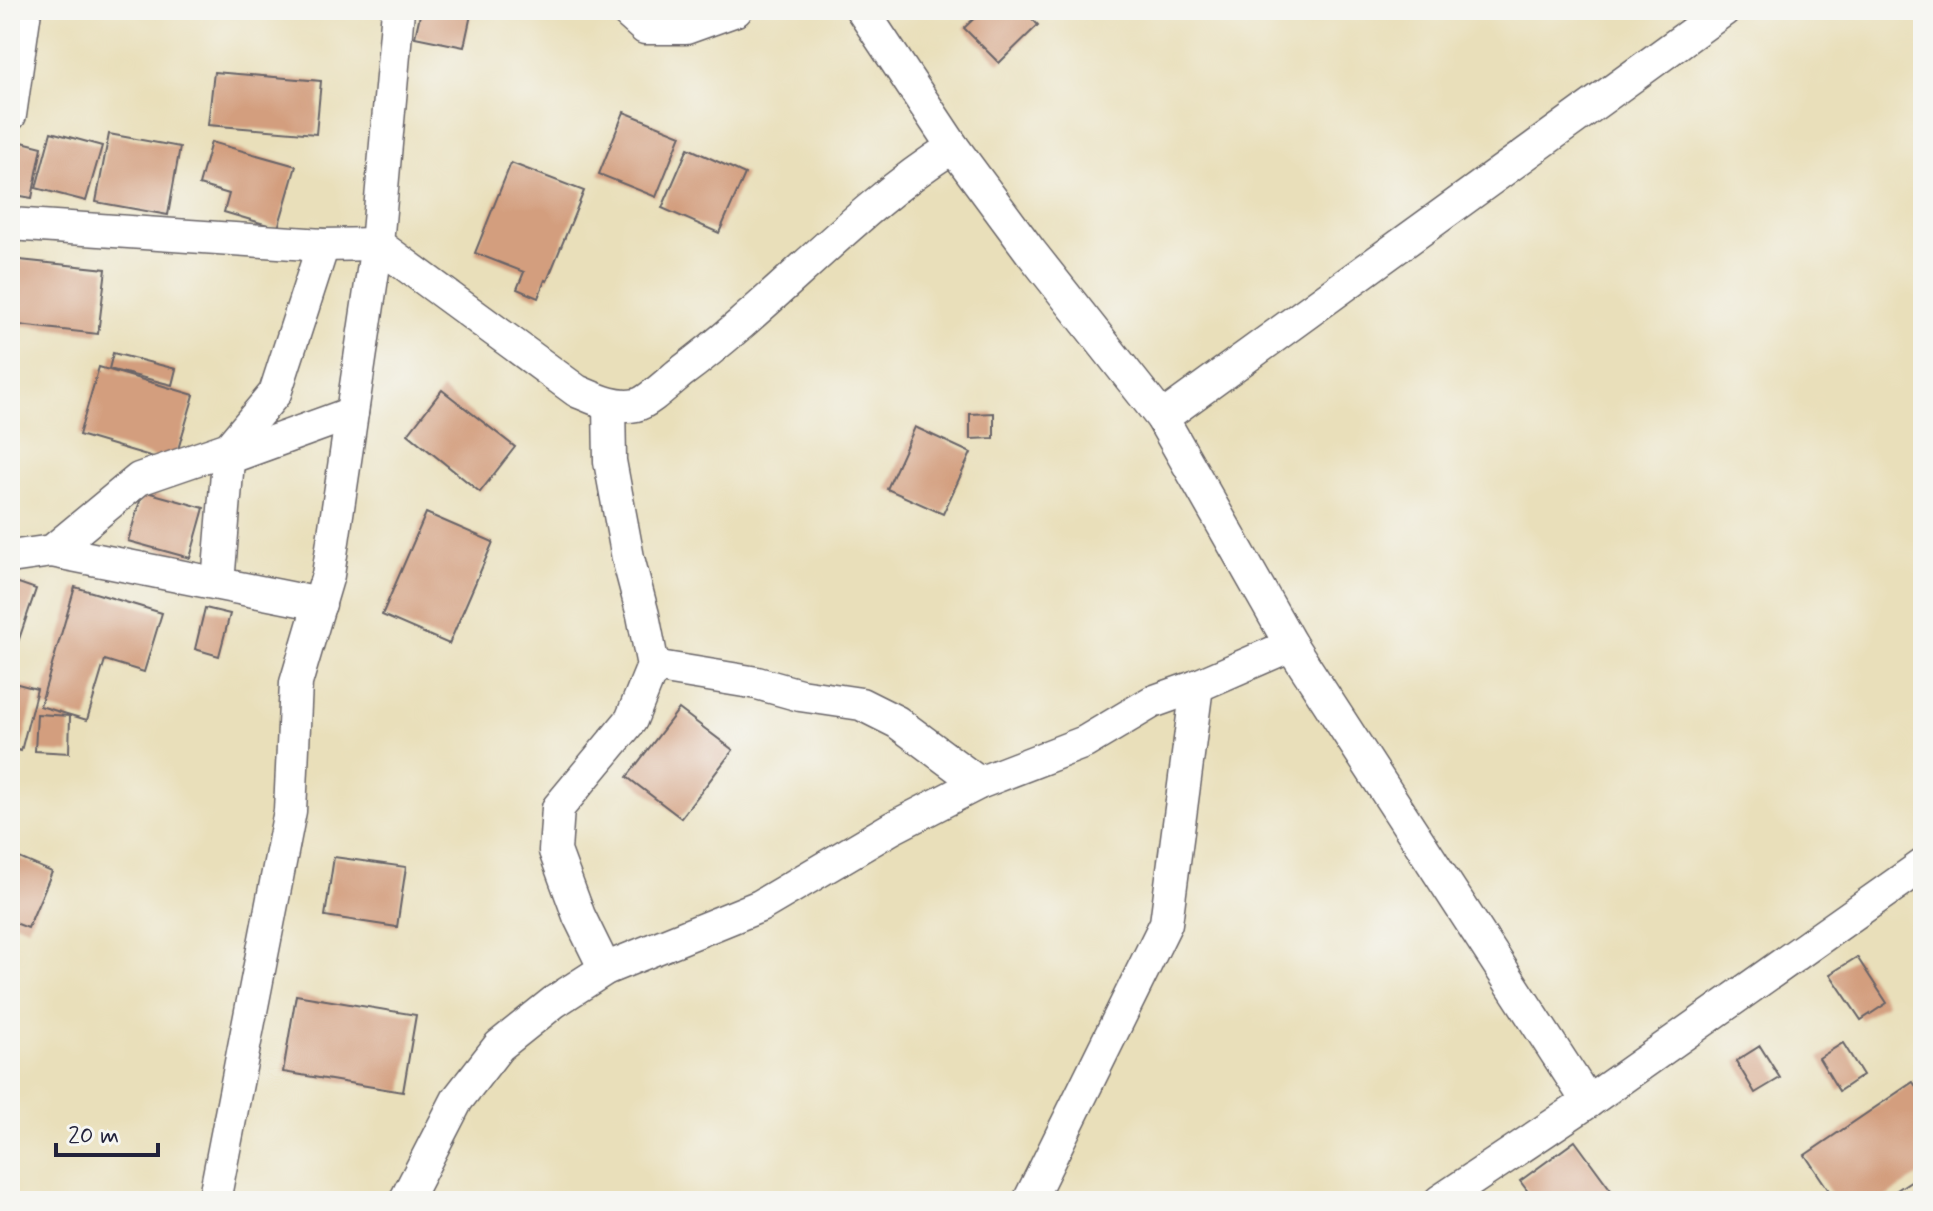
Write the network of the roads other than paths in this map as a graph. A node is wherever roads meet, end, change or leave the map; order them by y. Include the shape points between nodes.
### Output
1 (25, 10) edge
2 (398, 10) edge
3 (625, 10) edge
4 (736, 10) edge
5 (1724, 10) edge
6 (865, 11) edge
7 (10, 115) edge
8 (953, 147) junction
9 (10, 224) edge
10 (377, 244) junction
11 (323, 245) junction
12 (609, 405) junction
13 (352, 413) junction
14 (1162, 418) junction
15 (229, 453) junction
16 (52, 551) junction
17 (10, 557) edge
18 (218, 583) junction
19 (320, 604) junction
20 (1291, 645) junction
21 (653, 666) junction
22 (1197, 686) junction
23 (979, 783) junction
24 (1923, 865) edge
25 (605, 969) junction
26 (1588, 1102) junction
27 (214, 1201) edge
28 (405, 1201) edge
29 (1029, 1201) edge
30 (1440, 1201) edge

1 - 7 street
2 - 10 street
3 - 4 street via 645,28 686,28
5 - 14 street
6 - 8 street
8 - 12 street via 874,203 753,315 638,405
8 - 14 street
9 - 11 street
10 - 11 street
10 - 12 street via 577,391
10 - 13 street
11 - 15 street via 275,393
12 - 21 street via 610,461
13 - 15 street
13 - 19 street
14 - 20 street
15 - 16 street via 139,479
15 - 18 street
16 - 17 street
16 - 18 street
18 - 19 street
19 - 27 street via 296,683 290,811
20 - 22 street
20 - 26 street
21 - 23 street via 861,704 897,722
21 - 25 street via 631,720 558,808 555,851
22 - 23 street via 1152,702 1085,742
22 - 29 street via 1166,923
23 - 25 street via 760,906
24 - 26 street
25 - 28 street via 499,1046 457,1100
26 - 30 street

